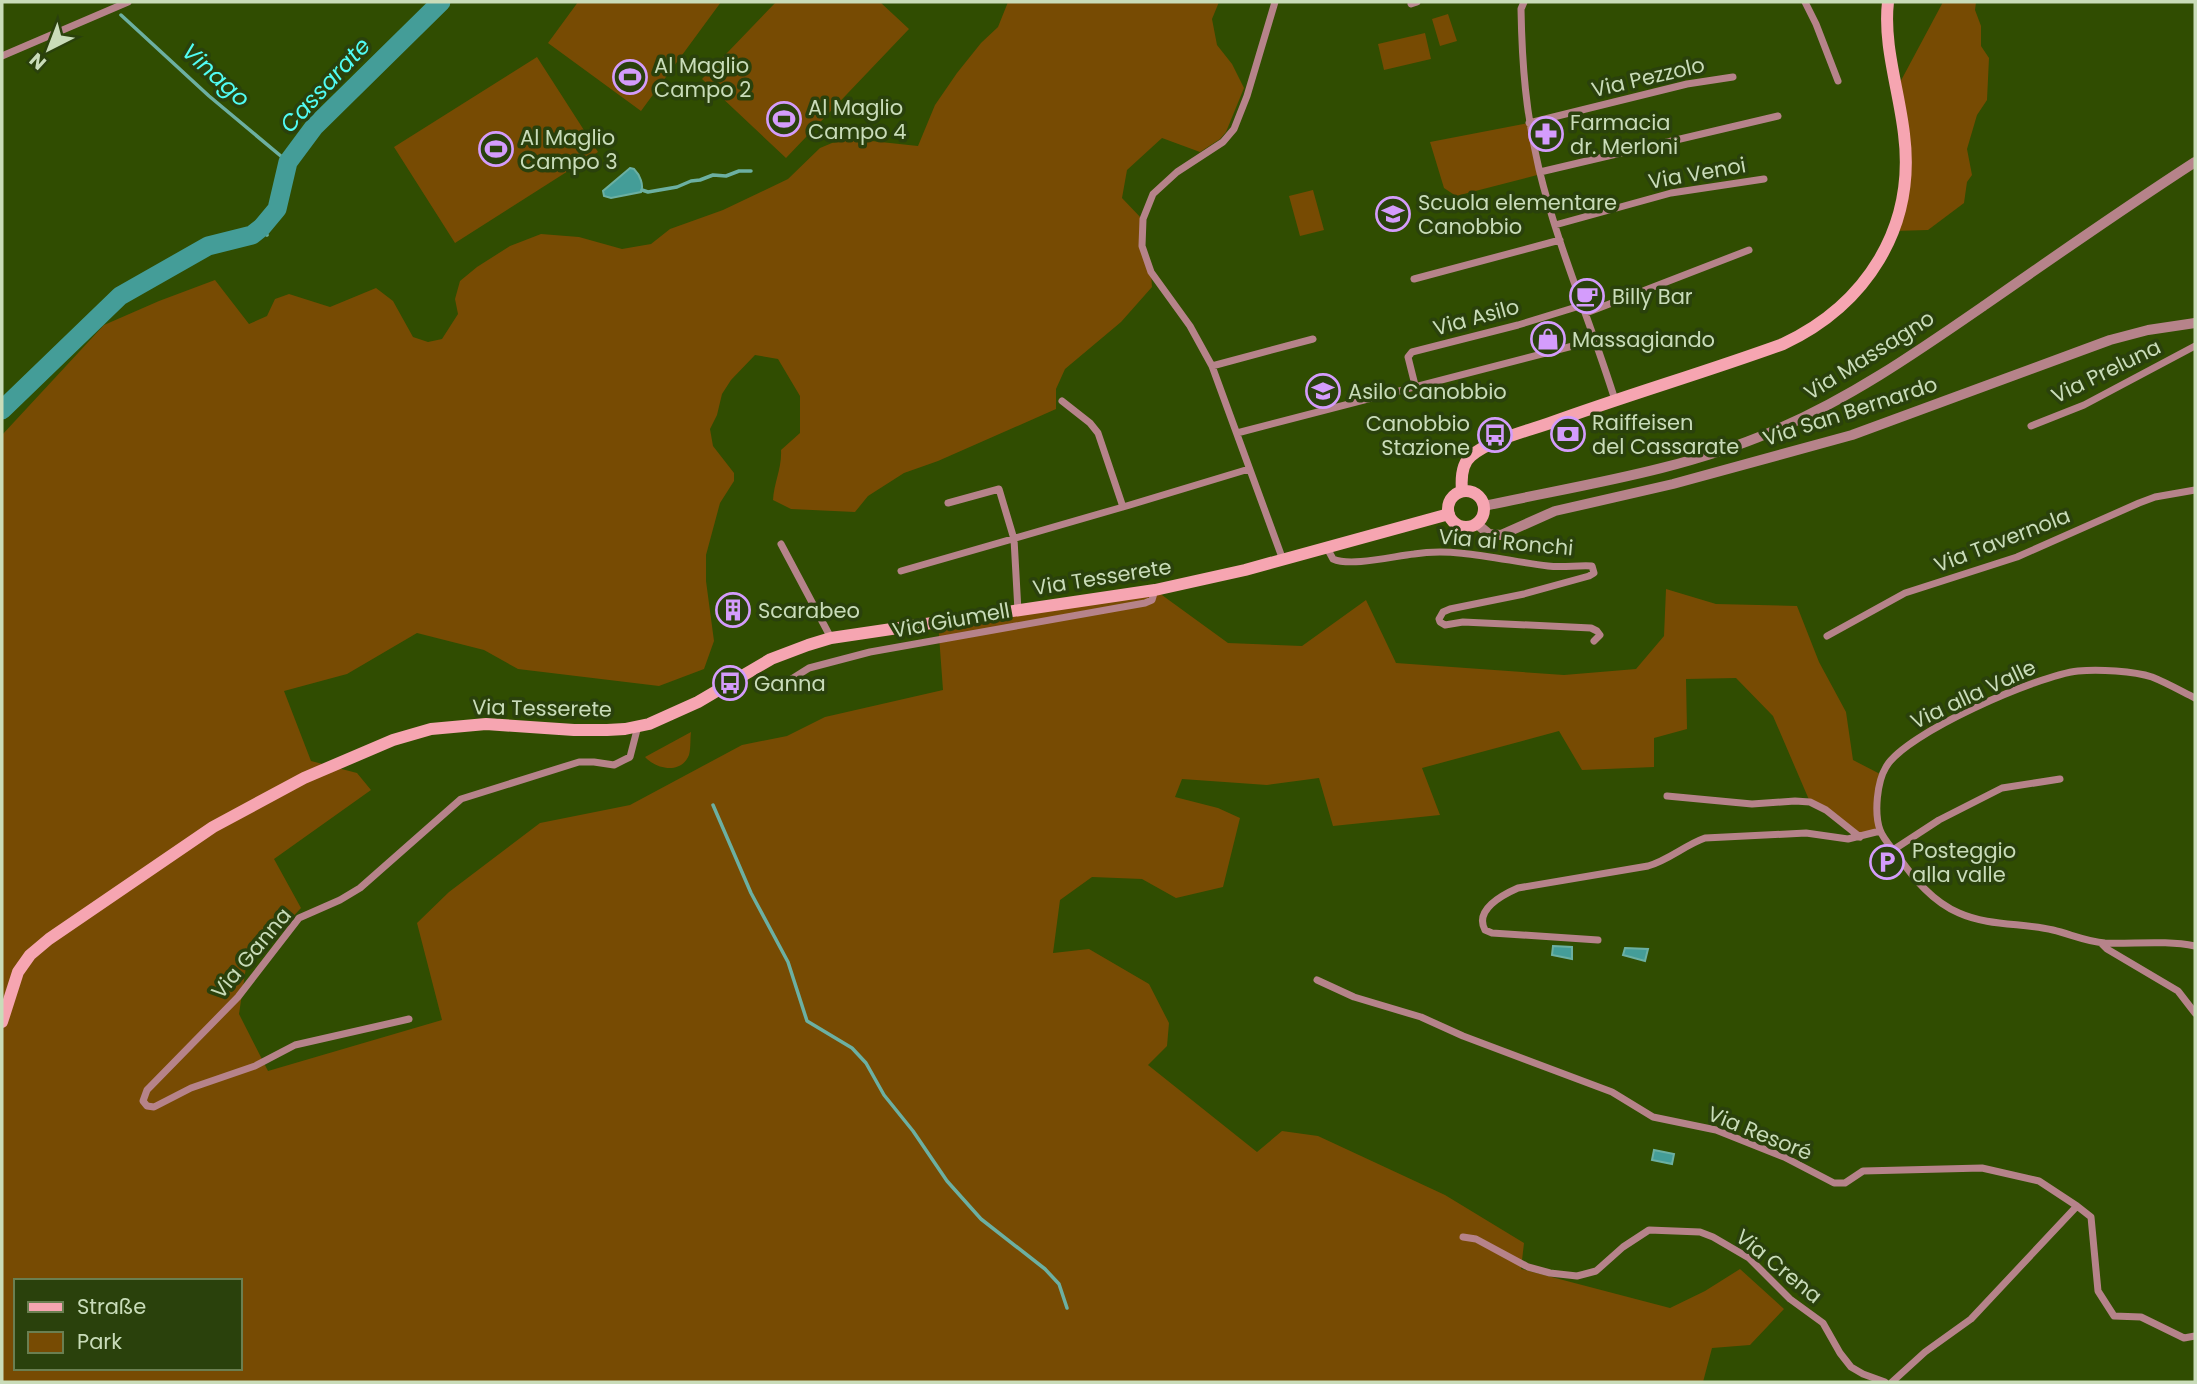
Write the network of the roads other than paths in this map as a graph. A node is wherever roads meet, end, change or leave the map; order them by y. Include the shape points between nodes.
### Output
1 (128, 2) edge
2 (1275, 2) edge
3 (1514, 2) edge
4 (1805, 2) edge
5 (1888, 2) edge
6 (1522, 6) edge
7 (2, 57) edge
8 (1733, 76) dead end
9 (1838, 80) dead end
10 (1778, 116) dead end
11 (1530, 123) junction
12 (2195, 162) edge
13 (1540, 172) junction
14 (1764, 179) dead end
15 (1555, 225) junction
16 (1560, 240) junction
17 (1749, 250) dead end
18 (1414, 279) dead end
19 (1583, 304) junction
20 (1586, 313) junction
21 (2195, 323) edge
22 (1313, 340) dead end
23 (1596, 340) junction
24 (2195, 346) edge
25 (1212, 366) junction
26 (1415, 386) junction
27 (1615, 400) junction
28 (1062, 401) dead end
29 (2031, 426) dead end
30 (1237, 433) junction
31 (1249, 468) junction
32 (2195, 490) edge
33 (1462, 491) junction
34 (948, 503) dead end
35 (1484, 506) junction
36 (1123, 507) junction
37 (1449, 514) junction
38 (1477, 524) junction
39 (1014, 539) junction
40 (781, 544) dead end
41 (1327, 548) junction
42 (1283, 560) junction
43 (901, 571) dead end
44 (1156, 590) junction
45 (1018, 611) junction
46 (1827, 636) dead end
47 (831, 638) junction
48 (1594, 641) dead end
49 (790, 680) dead end
50 (2195, 698) edge
51 (638, 726) junction
52 (2060, 779) dead end
53 (1667, 796) dead end
54 (1880, 831) junction
55 (1860, 837) junction
56 (1894, 850) junction
57 (1598, 940) dead end
58 (2101, 943) junction
59 (2195, 946) edge
60 (1317, 980) dead end
61 (2195, 1013) edge
62 (409, 1019) dead end
63 (2, 1022) edge
64 (2077, 1206) junction
65 (1463, 1237) dead end
66 (2195, 1336) edge
67 (1885, 1382) edge
68 (1892, 1382) edge

1 - 7 street
2 - 25 street via 1234,129 1153,194 1143,219 1142,246 1152,272
3 - 6 street
4 - 9 street
5 - 27 main road via 1887,28 1906,167 1893,231 1874,270 1838,310 1798,337
6 - 11 street via 1523,80
8 - 11 street, Via Pezzolo
10 - 13 street
11 - 13 street
12 - 35 street, Via Massagno via 1887,371 1805,417 1690,461
13 - 15 street
14 - 15 street, Via Venoi via 1671,193
15 - 16 street
16 - 18 street
16 - 19 street
17 - 20 street
19 - 20 street
19 - 26 street, Via Asilo via 1412,352 1408,357
20 - 23 street
21 - 38 street, Via San Bernardo via 2110,340 1852,435 1555,512 1501,535 1489,534
22 - 25 street
23 - 26 street
23 - 27 street
24 - 29 street, Via Preluna via 2084,405
25 - 30 street
26 - 30 street
27 - 33 main road via 1474,454 1463,469
28 - 36 street via 1098,433
30 - 31 street
31 - 36 street
31 - 42 street
32 - 46 street, Via Tavernola via 2155,497 2017,556 1905,593
33 - 35 main road via 1478,495
33 - 37 main road via 1449,502
34 - 39 street via 999,488
35 - 38 main road
36 - 39 street
37 - 38 main road via 1460,526
37 - 41 main road, Via Tesserete
39 - 43 street
39 - 45 street
40 - 47 street
41 - 42 main road, Via Tesserete
41 - 48 street, Via ai Ronchi via 1333,559 1341,561 1445,553 1551,567 1592,566 1595,571 1589,576 1450,609 1439,619 1446,625 1591,628 1600,635
42 - 44 main road, Via Tesserete
44 - 45 main road, Via Tesserete
44 - 49 street, Via Giumell via 1145,603 870,652 809,668
45 - 47 main road, Via Tesserete
47 - 51 main road, Via Tesserete via 780,655 678,712
50 - 54 street, Via alla Valle via 2149,676 2079,671 1993,701 1922,736 1890,761 1882,775 1878,802
51 - 62 street, Via Ganna via 630,757 619,764 579,762 461,799 360,888 299,918 238,997 147,1090 144,1101 154,1107 300,1043
51 - 63 main road, Via Tesserete via 574,730 486,724 431,729 304,778 213,827 39,947 18,972
52 - 56 street via 2002,788 1939,820
53 - 55 street via 1752,804 1810,802
54 - 55 street
54 - 56 street
55 - 57 street via 1806,833 1705,838 1648,866 1518,888 1498,898 1482,919 1482,926 1492,933
56 - 58 street via 1921,886 1957,912
58 - 59 street
58 - 61 street via 2178,991
60 - 64 street, Via Resoré via 1612,1092 1653,1117 1707,1128 1750,1144 1834,1183 1845,1183 1863,1171 1982,1168 2039,1181
64 - 66 street via 2091,1217 2098,1292 2114,1316 2141,1317 2184,1338
64 - 68 street via 1971,1319
65 - 67 street, Via Crena via 1476,1239 1528,1267 1577,1276 1596,1271 1649,1230 1692,1231 1713,1237 1749,1258 1790,1299 1819,1319 1851,1367

